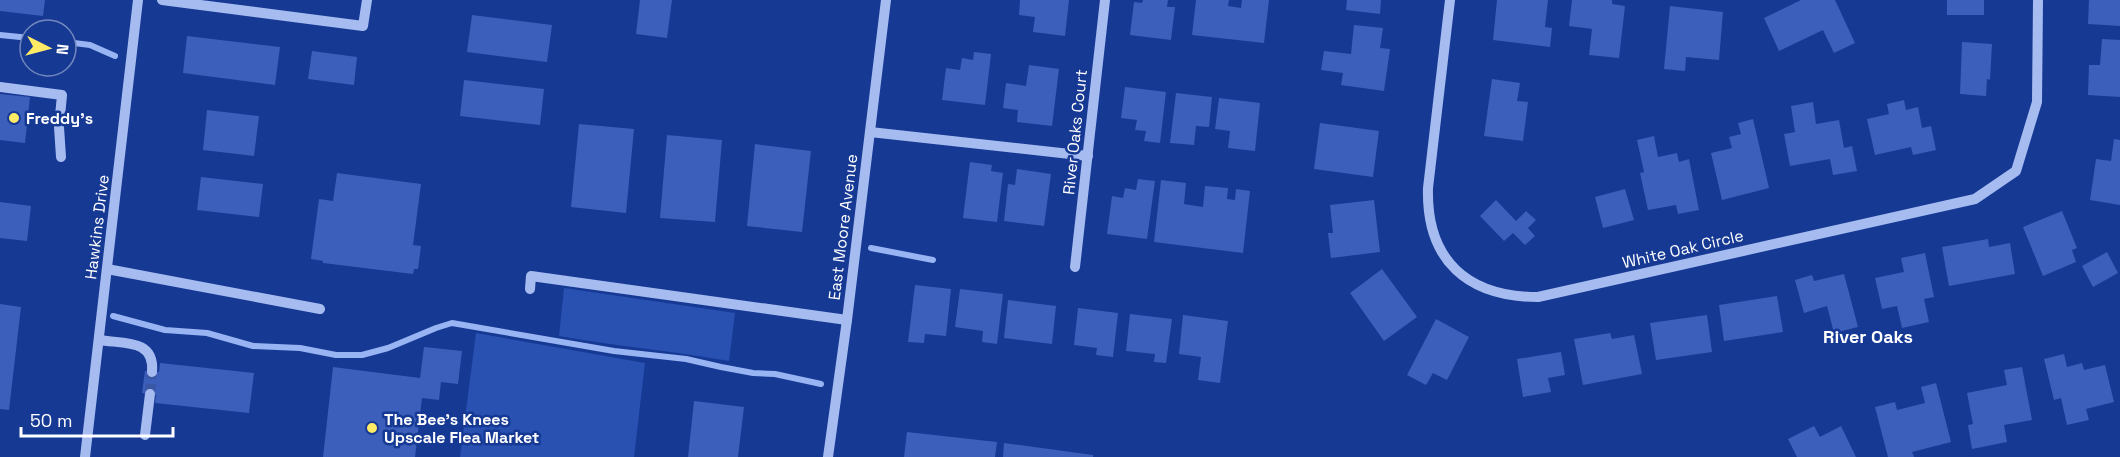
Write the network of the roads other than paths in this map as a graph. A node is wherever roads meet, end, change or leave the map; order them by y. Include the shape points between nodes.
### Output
1 (138, 0) edge
2 (162, 0) edge
3 (367, 0) edge
4 (886, 0) edge
5 (1105, 0) edge
6 (1450, 0) edge
7 (2038, 0) edge
8 (0, 87) edge
9 (870, 132) junction
10 (1088, 156) junction
11 (61, 157) dead end
12 (1075, 267) dead end
13 (107, 269) junction
14 (530, 290) dead end
15 (320, 309) dead end
16 (847, 320) junction
17 (99, 340) junction
18 (153, 372) tunnel mouth
19 (150, 394) tunnel mouth
20 (145, 435) dead end
21 (86, 457) edge
22 (828, 457) edge

1 - 13 street, Hawkins Drive
2 - 3 street via 363,26
4 - 9 street, East Moore Avenue
5 - 10 street, River Oaks Court
6 - 7 street, White Oak Circle via 1428,188 1431,226 1449,264 1466,279 1496,293 1538,297 1975,200 2016,171 2037,102
8 - 11 street via 62,94
9 - 10 street
9 - 16 street, East Moore Avenue
10 - 12 street, River Oaks Court
13 - 15 street
13 - 17 street, Hawkins Drive
14 - 16 street via 531,276
16 - 22 street, East Moore Avenue
17 - 18 street via 147,350 152,356
17 - 21 street, Hawkins Drive
19 - 20 street

